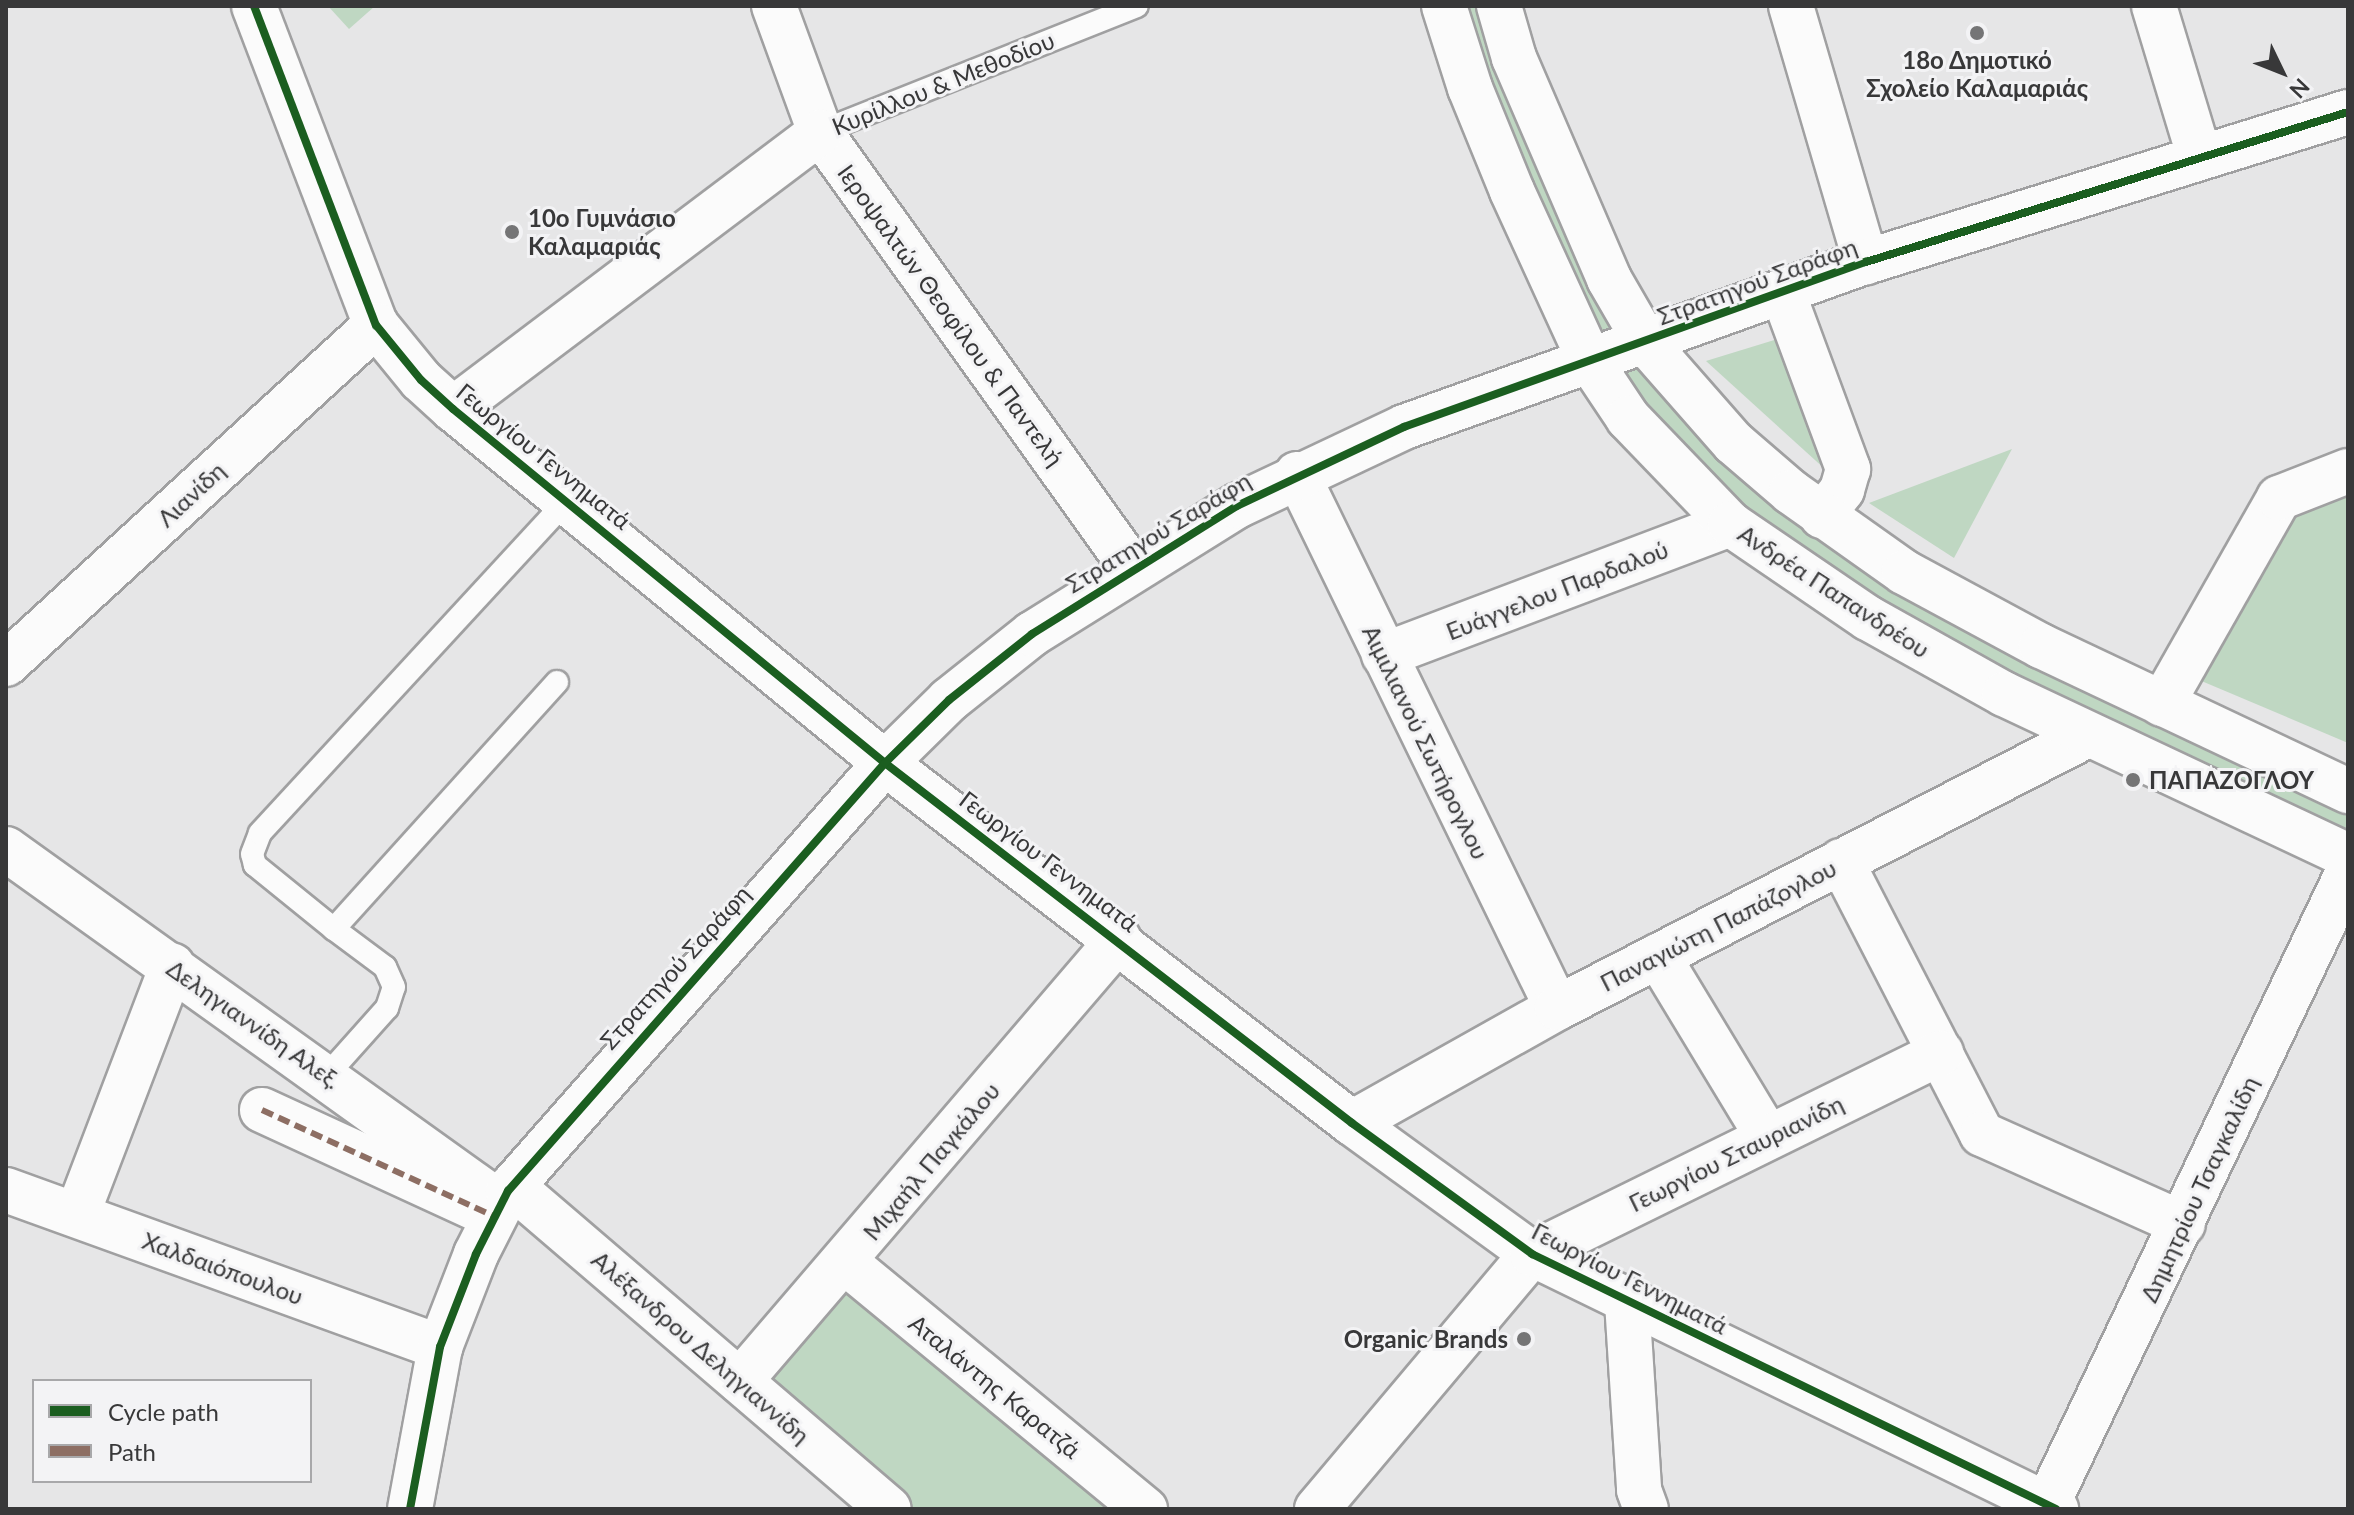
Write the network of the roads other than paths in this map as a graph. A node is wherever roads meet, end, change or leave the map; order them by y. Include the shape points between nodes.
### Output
1 (254, 6) edge
2 (774, 6) edge
3 (1137, 6) edge
4 (1444, 6) edge
5 (1499, 6) edge
6 (1791, 6) edge
7 (2154, 6) edge
8 (2348, 112) edge
9 (820, 132) junction
10 (2199, 155) junction
11 (1866, 262) junction
12 (1783, 293) junction
13 (376, 325) junction
14 (1646, 343) junction
15 (1590, 361) junction
16 (453, 409) junction
17 (2348, 471) edge
18 (1297, 474) junction
19 (568, 499) junction
20 (1822, 516) junction
21 (1730, 524) junction
22 (1132, 568) junction
23 (1384, 655) junction
24 (6, 664) edge
25 (557, 682) dead end
26 (2162, 704) junction
27 (2088, 735) junction
28 (885, 763) junction
29 (2348, 791) edge
30 (6, 849) edge
31 (2348, 856) edge
32 (1841, 861) junction
33 (2348, 872) edge
34 (334, 929) junction
35 (1119, 939) junction
36 (1658, 956) junction
37 (172, 966) junction
38 (1557, 1008) junction
39 (1941, 1053) junction
40 (327, 1075) junction
41 (262, 1110) dead end
42 (1352, 1123) junction
43 (1767, 1136) junction
44 (6, 1190) edge
45 (502, 1202) junction
46 (77, 1215) junction
47 (2183, 1224) junction
48 (1532, 1254) junction
49 (845, 1262) junction
50 (1627, 1302) junction
51 (440, 1347) junction
52 (740, 1381) junction
53 (2051, 1507) edge
54 (410, 1509) edge
55 (889, 1509) edge
56 (1145, 1509) edge
57 (1317, 1509) edge
58 (1646, 1509) edge

1 - 13 street, Γεωργίου Γεννηματά
2 - 9 street, Ιεροψαλτών Θεοφίλου & Παντελή
3 - 9 lane, Κυρίλλου & Μεθοδίου
4 - 15 street, Ανδρέα Παπανδρέου via 1512,191
5 - 14 street via 1514,58 1609,279
6 - 11 street
7 - 10 street
8 - 10 street, Στρατηγού Σαράφη
9 - 16 street, Κυρίλλου & Μεθοδίου
9 - 22 street, Ιεροψαλτών Θεοφίλου & Παντελή
10 - 11 street, Στρατηγού Σαράφη
11 - 12 street, Στρατηγού Σαράφη
12 - 14 street, Στρατηγού Σαράφη
12 - 20 street via 1848,469 1842,490
13 - 16 street, Γεωργίου Γεννηματά
13 - 24 street, Λιανίδη
14 - 15 street, Στρατηγού Σαράφη
14 - 20 street via 1734,443
15 - 18 street, Στρατηγού Σαράφη via 1404,427
15 - 21 street, Ανδρέα Παπανδρέου via 1628,418
16 - 19 street, Γεωργίου Γεννηματά
17 - 26 street via 2279,498
18 - 22 street, Στρατηγού Σαράφη
18 - 23 street, Αιμιλιανού Σωτήρογλου
19 - 28 street, Γεωργίου Γεννηματά
19 - 34 lane via 254,843 252,854 261,874
20 - 26 street via 1970,609
21 - 23 street, Ευάγγελου Παρδαλού
21 - 27 street, Ανδρέα Παπανδρέου via 1868,618
22 - 28 street, Στρατηγού Σαράφη via 989,666
23 - 38 street, Αιμιλιανού Σωτήρογλου
25 - 34 lane
26 - 29 street
27 - 31 street, Ανδρέα Παπανδρέου
27 - 32 street, Παναγιώτη Παπάζογλου
28 - 35 street, Γεωργίου Γεννηματά
28 - 45 street, Στρατηγού Σαράφη
30 - 37 street, Δεληγιαννίδη Αλεξ.
32 - 36 street, Παναγιώτη Παπάζογλου
32 - 39 street
33 - 47 street, Δημητρίου Τσαγκαλίδη
34 - 40 lane via 385,967 394,987 387,1008
35 - 42 street, Γεωργίου Γεννηματά
35 - 49 street, Μιχαήλ Παγκάλου
36 - 38 street, Παναγιώτη Παπάζογλου
36 - 43 street
37 - 40 street, Δεληγιαννίδη Αλεξ.
37 - 46 street
38 - 42 street, Παναγιώτη Παπάζογλου
39 - 43 street, Γεωργίου Σταυριανίδη
39 - 47 street via 1982,1134
40 - 45 street, Δεληγιαννίδη Αλεξ.
41 - 45 street
42 - 48 street, Γεωργίου Γεννηματά
43 - 48 street, Γεωργίου Σταυριανίδη
44 - 46 street, Χαλδαιόπουλου
45 - 51 street, Στρατηγού Σαράφη
45 - 52 street, Αλέξανδρου Δεληγιαννίδη
46 - 51 street, Χαλδαιόπουλου
47 - 53 street, Δημητρίου Τσαγκαλίδη
48 - 50 street, Γεωργίου Γεννηματά
48 - 57 street
49 - 52 street, Μιχαήλ Παγκάλου
49 - 56 street, Αταλάντης Καρατζά
50 - 53 street, Γεωργίου Γεννηματά
50 - 58 street via 1639,1490
51 - 54 street, Στρατηγού Σαράφη
52 - 55 street, Αλέξανδρου Δεληγιαννίδη

